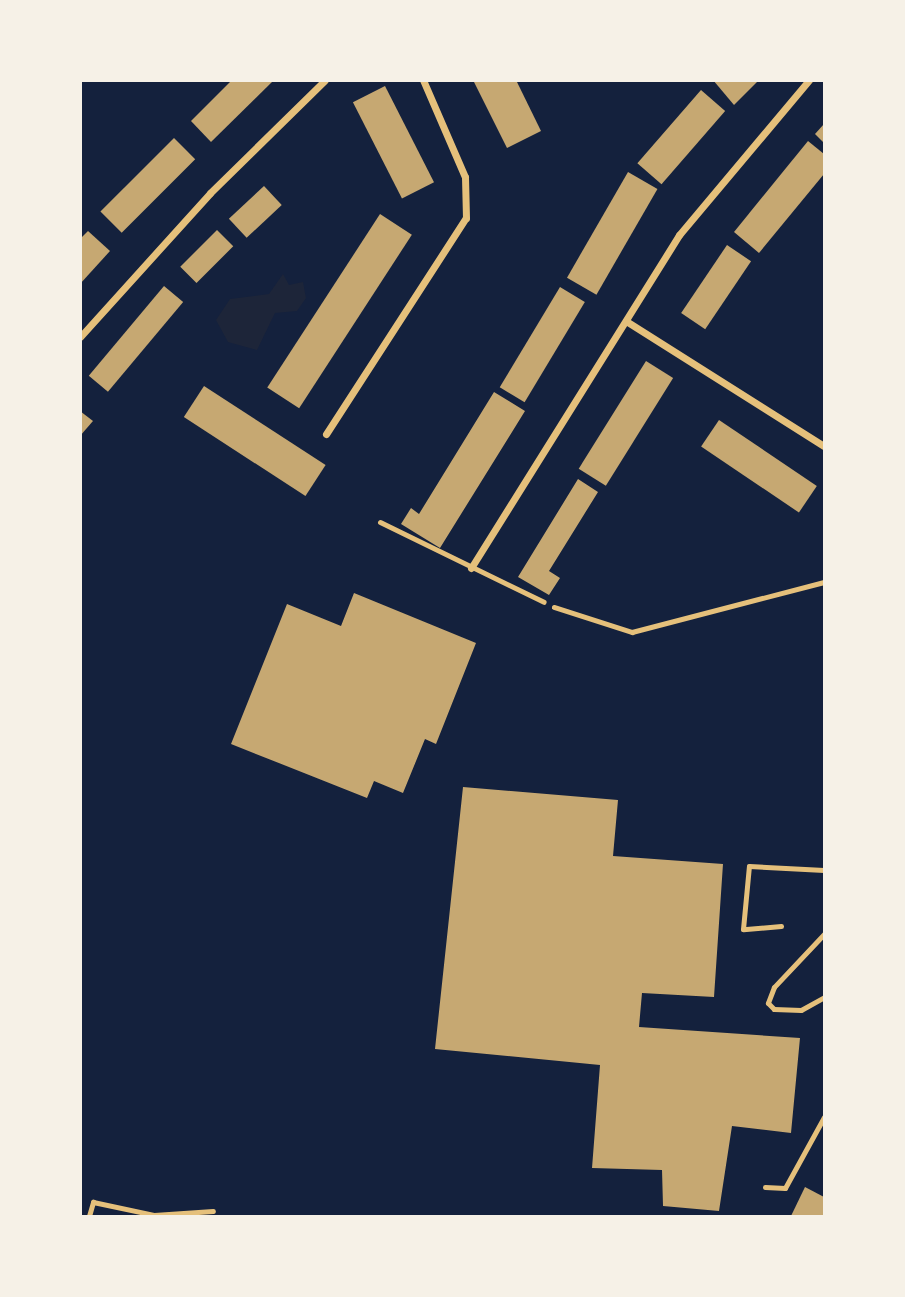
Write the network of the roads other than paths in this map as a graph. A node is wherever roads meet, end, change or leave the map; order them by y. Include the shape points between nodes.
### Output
1 (326, 80) edge
2 (423, 80) edge
3 (809, 80) edge
4 (626, 321) junction
5 (80, 337) edge
6 (326, 434) dead end
7 (824, 446) edge
8 (380, 522) dead end
9 (471, 568) junction
10 (544, 602) road end
11 (824, 870) edge
12 (781, 926) dead end
13 (824, 934) edge
14 (824, 997) edge
15 (824, 1117) edge
16 (765, 1187) dead end
17 (213, 1211) dead end
18 (89, 1216) edge

1 - 5 street via 210,194
2 - 6 street via 465,177 466,218
3 - 4 street via 679,235
4 - 7 street
4 - 9 street
8 - 9 lane
9 - 10 lane
11 - 12 lane via 749,866 743,929
13 - 14 lane via 774,987 768,1003 774,1009 801,1010
15 - 16 lane via 785,1188
17 - 18 lane via 154,1215 93,1202

